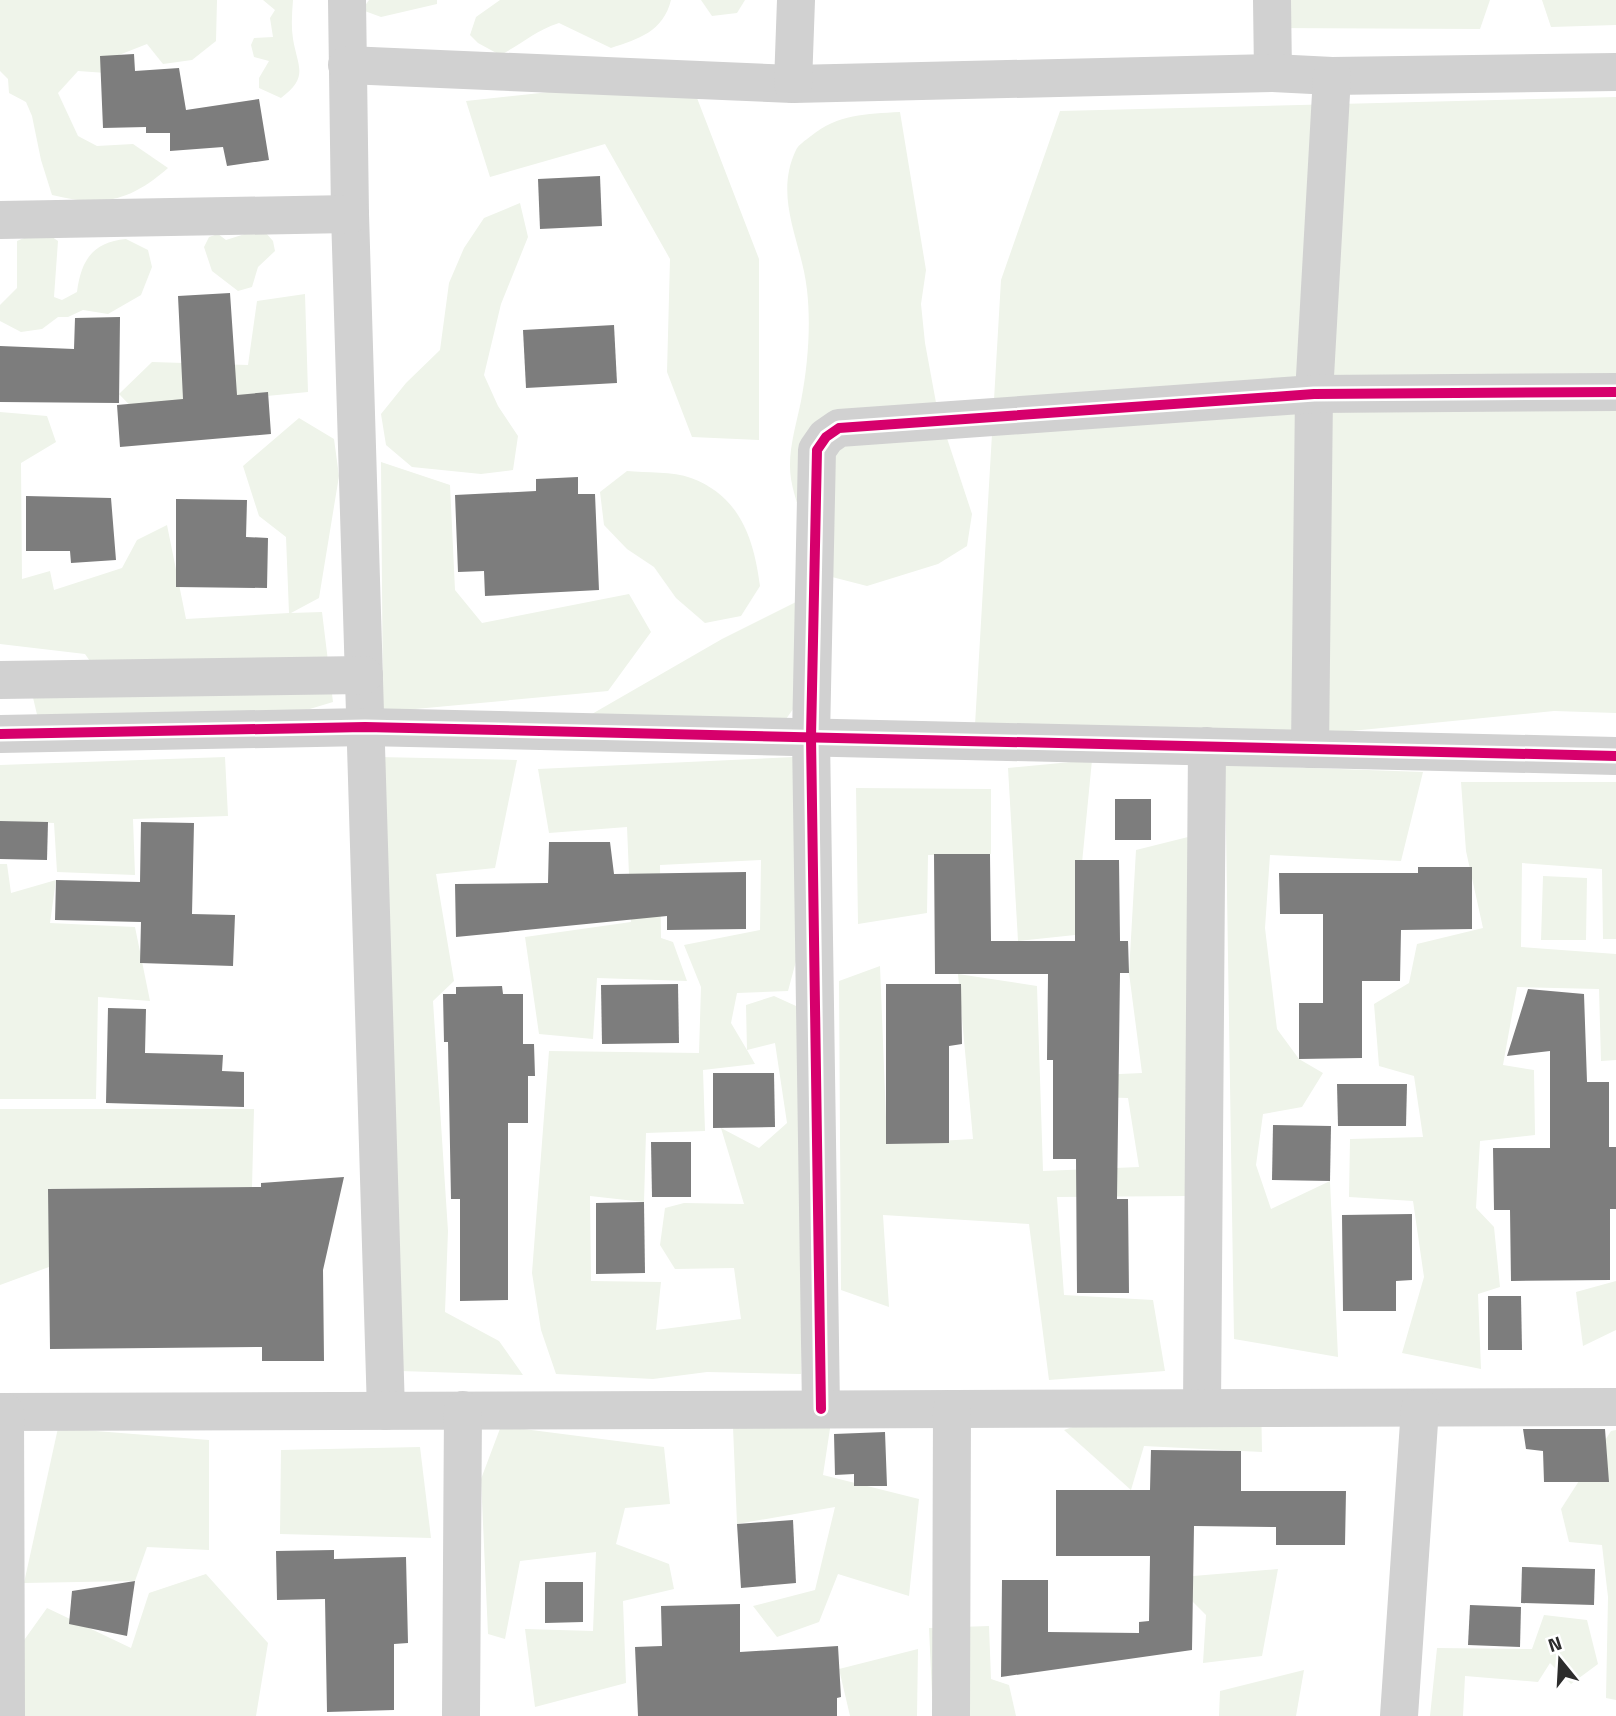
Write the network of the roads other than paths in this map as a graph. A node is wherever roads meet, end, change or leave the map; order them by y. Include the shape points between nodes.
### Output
1 (347, 0) edge
2 (796, 0) edge
3 (1272, 0) edge
4 (348, 65) junction
5 (1616, 72) edge
6 (1273, 73) junction
7 (1332, 76) junction
8 (793, 84) junction
9 (349, 214) junction
10 (0, 220) edge
11 (1616, 392) edge
12 (1314, 394) junction
13 (364, 675) junction
14 (0, 680) edge
15 (365, 727) junction
16 (0, 734) edge
17 (811, 737) junction
18 (1207, 746) junction
19 (1310, 749) junction
20 (1616, 756) edge
21 (1616, 1407) edge
22 (1202, 1408) junction
23 (1420, 1408) junction
24 (821, 1409) junction
25 (952, 1409) junction
26 (463, 1410) junction
27 (386, 1411) junction
28 (3, 1412) edge
29 (6, 1716) edge
30 (461, 1716) edge
31 (951, 1716) edge
32 (1399, 1716) edge

1 - 4 street
2 - 8 street
3 - 6 street
4 - 8 street
4 - 9 street
5 - 7 street
6 - 7 street
6 - 8 street
7 - 12 street
9 - 10 street
9 - 13 street
11 - 12 street
12 - 17 street via 839,428 817,450
12 - 19 street
13 - 14 street
13 - 15 street
15 - 16 street
15 - 17 street
15 - 27 street
17 - 18 street
17 - 24 street
18 - 19 street
18 - 22 street
19 - 20 street
21 - 23 street
22 - 23 street
22 - 25 street
23 - 32 street
24 - 25 street
24 - 26 street
25 - 31 street
26 - 27 street
26 - 30 street
27 - 28 street
28 - 29 street

